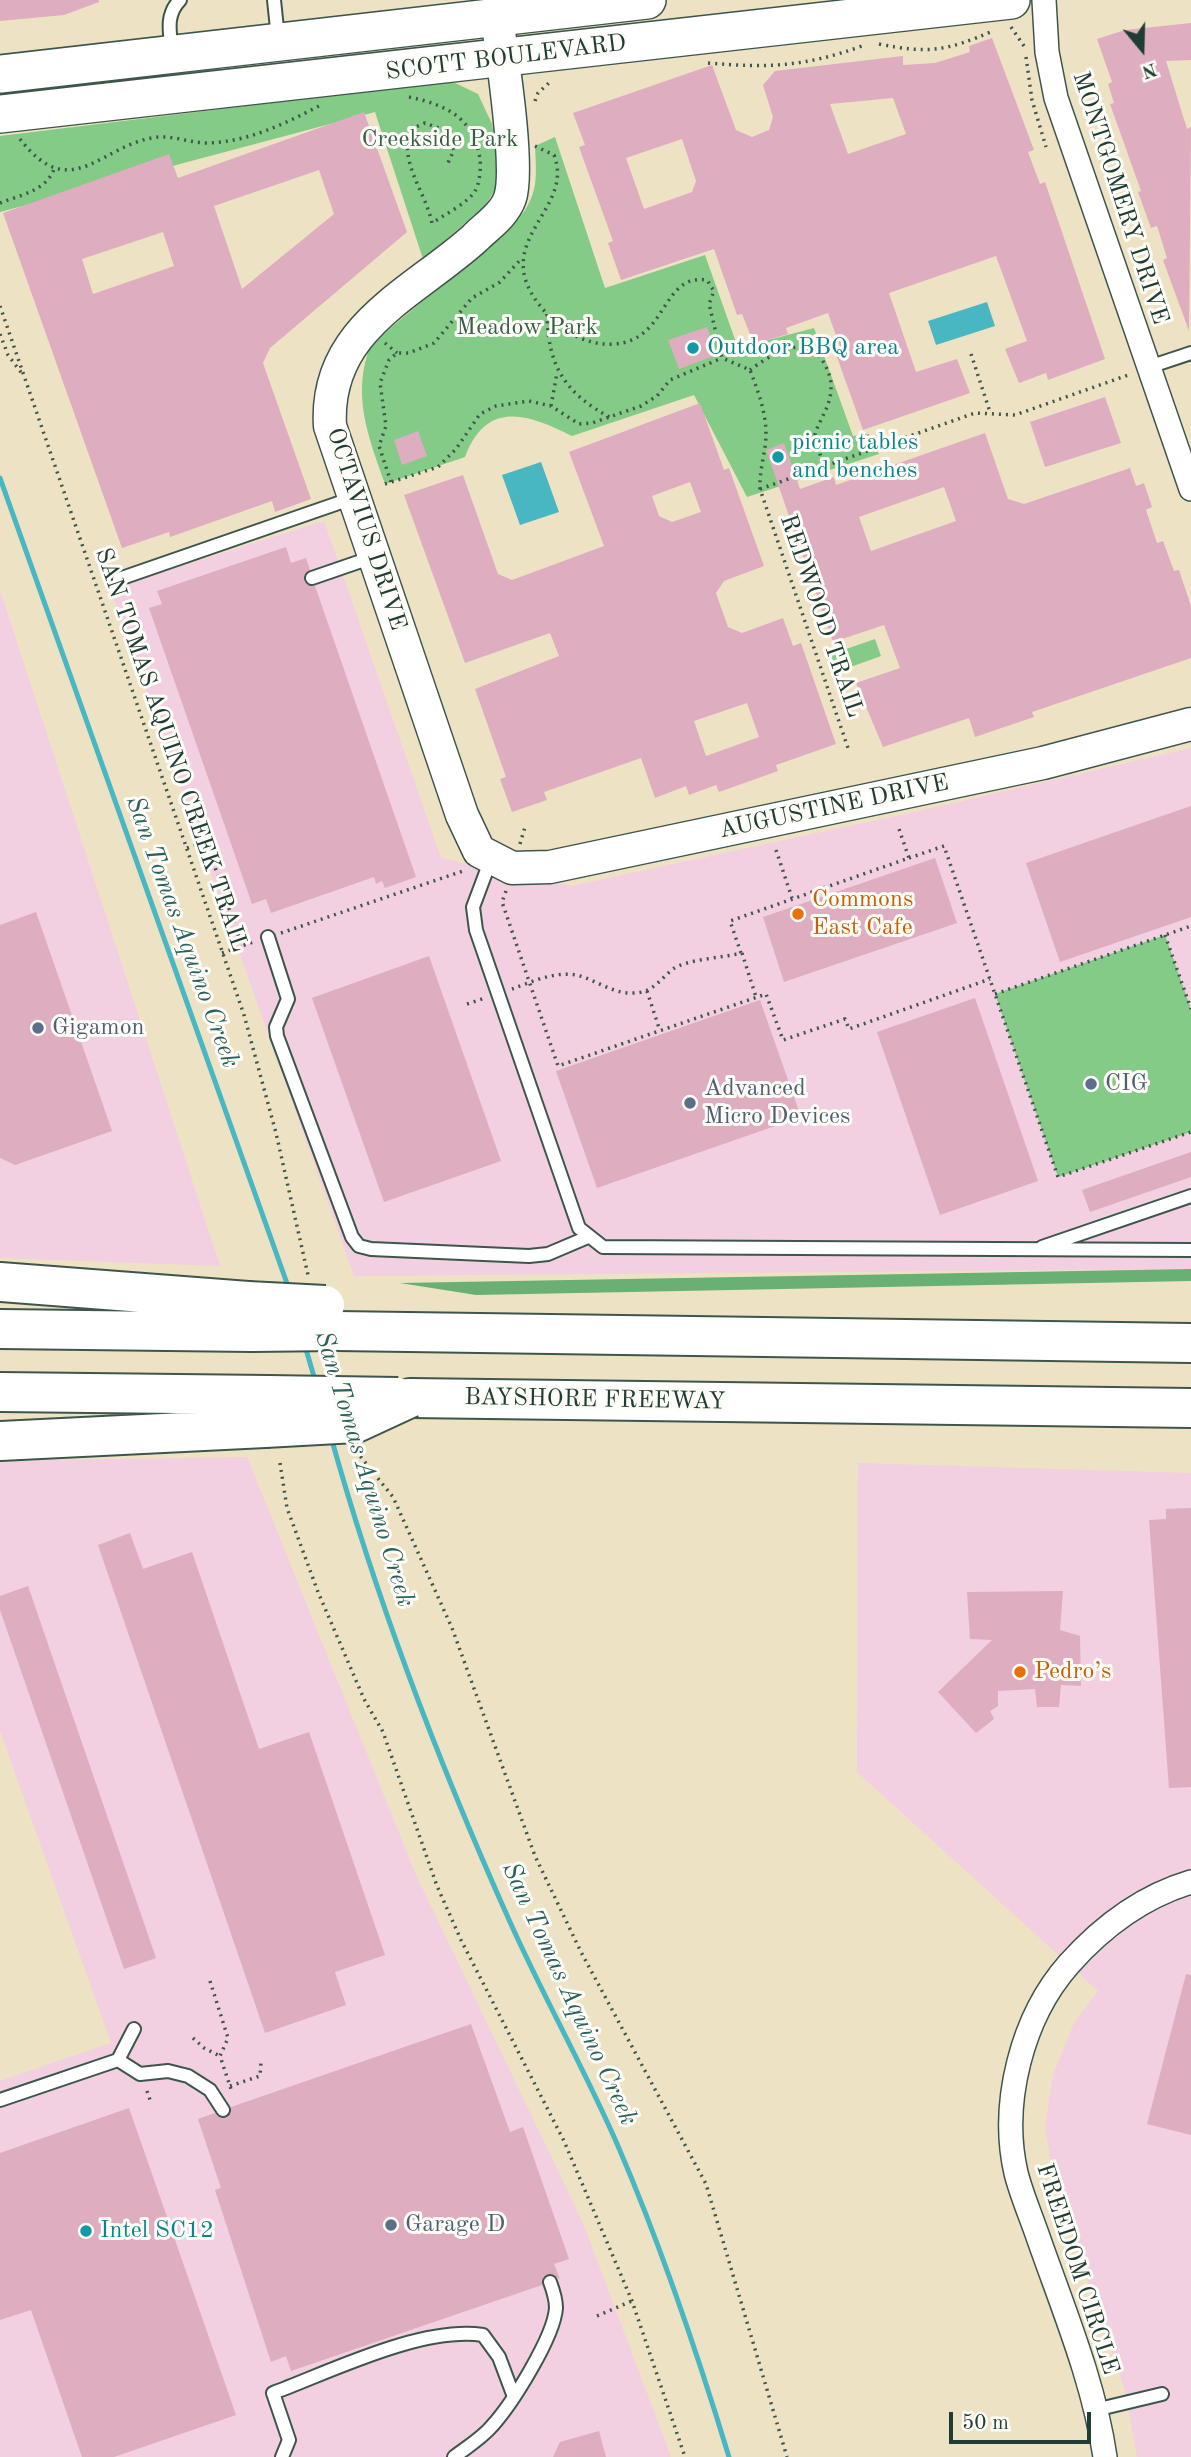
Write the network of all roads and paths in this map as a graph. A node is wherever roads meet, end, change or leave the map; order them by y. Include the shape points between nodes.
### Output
1 (180, 0) edge
2 (272, 0) edge
3 (647, 0) edge
4 (1011, 0) edge
5 (1044, 0) edge
6 (497, 18) junction
7 (278, 43) junction
8 (172, 55) junction
9 (503, 59) junction
10 (702, 63) dead end
11 (0, 74) edge
12 (553, 80) dead end
13 (407, 96) dead end
14 (324, 104) dead end
15 (531, 110) dead end
16 (7, 123) edge
17 (534, 134) dead end
18 (1046, 146) dead end
19 (447, 165) dead end
20 (54, 169) junction
21 (0, 203) edge
22 (522, 258) junction
23 (0, 306) edge
24 (547, 314) junction
25 (0, 334) edge
26 (1191, 353) edge
27 (971, 354) dead end
28 (722, 358) junction
29 (1149, 368) junction
30 (557, 370) junction
31 (750, 370) junction
32 (27, 380) junction
33 (551, 406) junction
34 (990, 412) junction
35 (611, 418) junction
36 (823, 466) junction
37 (391, 482) junction
38 (385, 484) dead end
39 (760, 489) junction
40 (1191, 489) edge
41 (353, 498) junction
42 (373, 557) junction
43 (312, 578) dead end
44 (120, 579) dead end
45 (1191, 724) edge
46 (849, 751) dead end
47 (525, 827) dead end
48 (899, 829) dead end
49 (186, 848) junction
50 (776, 850) dead end
51 (909, 858) junction
52 (494, 859) junction
53 (793, 898) junction
54 (1191, 926) edge
55 (1165, 935) junction
56 (268, 937) junction
57 (242, 946) junction
58 (222, 953) junction
59 (741, 953) junction
60 (990, 979) junction
61 (530, 983) junction
62 (646, 991) junction
63 (498, 993) junction
64 (995, 994) junction
65 (756, 997) junction
66 (467, 1004) dead end
67 (1191, 1009) edge
68 (660, 1031) junction
69 (1191, 1132) edge
70 (276, 1133) dead end
71 (1191, 1196) edge
72 (588, 1237) junction
73 (1037, 1249) junction
74 (1191, 1251) edge
75 (0, 1282) edge
76 (250, 1316) junction
77 (0, 1329) edge
78 (1191, 1343) edge
79 (0, 1392) edge
80 (1191, 1408) edge
81 (266, 1412) junction
82 (7, 1442) edge
83 (280, 1463) dead end
84 (421, 1565) dead end
85 (1191, 1882) edge
86 (210, 1982) dead end
87 (134, 2029) dead end
88 (193, 2038) dead end
89 (219, 2056) junction
90 (118, 2060) junction
91 (261, 2062) dead end
92 (230, 2086) junction
93 (147, 2091) dead end
94 (233, 2096) dead end
95 (0, 2100) edge
96 (150, 2100) dead end
97 (223, 2110) dead end
98 (550, 2282) dead end
99 (632, 2301) junction
100 (597, 2316) dead end
101 (1162, 2394) dead end
102 (514, 2397) junction
103 (1095, 2410) junction
104 (282, 2457) edge
105 (454, 2457) edge
106 (685, 2457) edge
107 (788, 2457) edge
108 (1105, 2457) edge

1 - 8 lane via 169,21
2 - 7 lane
3 - 6 main road, SCOTT BOULEVARD
4 - 9 main road, SCOTT BOULEVARD
5 - 29 street, MONTGOMERY DRIVE via 1056,98
6 - 7 main road, SCOTT BOULEVARD
6 - 9 street, OCTAVIUS DRIVE
7 - 8 main road, SCOTT BOULEVARD
8 - 11 main road, SCOTT BOULEVARD
9 - 16 main road, SCOTT BOULEVARD
9 - 41 street, OCTAVIUS DRIVE via 513,183 509,199 470,242 365,327 336,370 330,426
10 - 18 path via 767,68 823,60 872,42 918,51 955,48 1011,27 1026,48 1025,68
12 - 15 path via 538,93
13 - 19 path via 462,118 477,138 481,167 475,191 432,223 419,182 407,162 405,144 411,129 425,123 444,130 454,150
14 - 20 path via 265,133 207,143 160,137 135,142 80,168
16 - 20 path via 36,160
17 - 22 path via 535,146 554,155 557,178
20 - 21 path via 40,187
22 - 24 path via 532,295
22 - 37 path via 500,282 472,298 434,343 397,353 389,360 380,383 386,426 379,446
23 - 32 path, SAN TOMAS AQUINO CREEK TRAIL
24 - 28 path via 573,337 612,345 628,342 661,317 683,282 707,281 714,291 709,304
24 - 30 path
25 - 32 path, SAN TOMAS AQUINO CREEK TRAIL via 8,355
26 - 29 lane
27 - 34 path
28 - 31 path
28 - 35 path via 670,380 657,396
29 - 34 path via 1015,415
29 - 40 street, MONTGOMERY DRIVE
30 - 33 path
30 - 35 path via 572,392
31 - 36 path via 787,348 813,350 822,358 832,386 827,411 815,434
31 - 39 path, REDWOOD TRAIL via 761,400 766,435 759,465
32 - 49 path, SAN TOMAS AQUINO CREEK TRAIL
33 - 35 path via 579,424
33 - 37 path via 529,401 496,406 480,414 438,467
34 - 36 path via 975,413
36 - 39 path
37 - 38 path
39 - 46 path, REDWOOD TRAIL
41 - 42 street, OCTAVIUS DRIVE
41 - 44 lane
42 - 43 lane
42 - 52 street, OCTAVIUS DRIVE via 462,815
45 - 52 street, AUGUSTINE DRIVE via 1056,760 550,867
47 - 52 path
48 - 51 path
49 - 57 path via 206,841
49 - 58 path, SAN TOMAS AQUINO CREEK TRAIL
50 - 53 path
51 - 53 path
51 - 60 path via 944,846
52 - 56 path
52 - 61 path via 502,902
52 - 63 lane via 474,907 476,930
53 - 59 path via 730,921
54 - 55 path
55 - 64 path
55 - 67 path
56 - 57 path
56 - 72 lane via 288,999 277,1035 359,1246 529,1256 548,1254
57 - 58 path
58 - 70 path, SAN TOMAS AQUINO CREEK TRAIL
59 - 62 path via 673,969
59 - 65 path
60 - 64 path
60 - 65 path via 849,1029 845,1018 783,1040 766,994
61 - 62 path via 575,975 616,990
61 - 63 path
61 - 68 path via 558,1066
62 - 68 path
63 - 66 path
63 - 72 lane via 579,1228
64 - 69 path via 1058,1177
65 - 68 path
71 - 73 lane
72 - 73 lane via 615,1249
73 - 74 lane
75 - 76 highway
76 - 77 highway
76 - 78 highway, bridge via 548,1334
79 - 81 highway, BAYSHORE FREEWAY
80 - 81 highway, BAYSHORE FREEWAY, bridge via 410,1398
81 - 82 highway
83 - 99 path via 287,1508 317,1591 363,1699 383,1732 437,1886 564,2141
84 - 107 path via 452,1628 535,1856 581,1952 706,2184
85 - 103 street, FREEDOM CIRCLE via 1135,1908 1092,1939 1053,1983 1032,2023 1019,2063 1011,2129 1016,2173
86 - 89 path via 228,2038
87 - 90 lane
88 - 89 path
89 - 92 path
90 - 95 lane
90 - 97 lane via 139,2074 168,2071 188,2076 210,2090
91 - 92 path via 260,2076
92 - 94 path
93 - 96 path
98 - 102 lane via 556,2308 552,2323
99 - 100 path
99 - 106 path
101 - 103 lane
102 - 104 lane via 499,2357 483,2335 463,2332 416,2341 273,2393 289,2440
102 - 105 lane via 490,2429
103 - 108 street, FREEDOM CIRCLE

